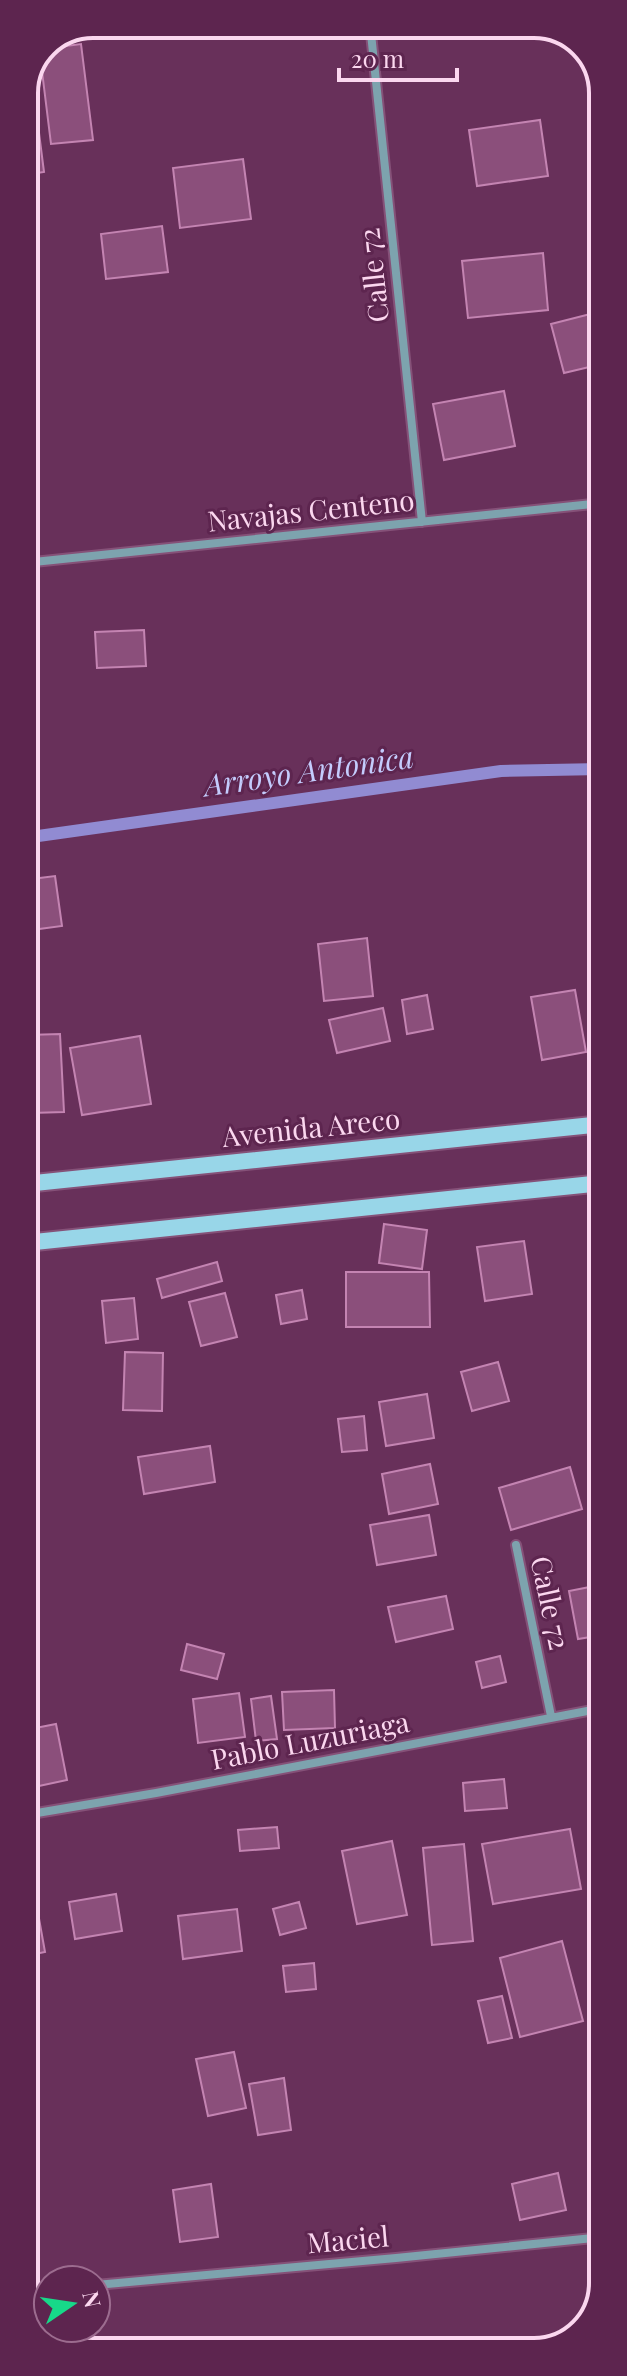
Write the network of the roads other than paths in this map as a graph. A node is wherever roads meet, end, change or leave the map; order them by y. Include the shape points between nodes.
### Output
1 (371, 38) edge
2 (589, 504) edge
3 (422, 522) junction
4 (38, 562) edge
5 (589, 1125) edge
6 (38, 1183) edge
7 (589, 1184) edge
8 (38, 1242) edge
9 (516, 1545) dead end
10 (589, 1710) edge
11 (551, 1716) junction
12 (38, 1813) edge
13 (589, 2238) edge
14 (112, 2284) edge

1 - 3 street, Calle 72
2 - 3 street, Navajas Centeno
3 - 4 street, Navajas Centeno
5 - 6 main road, Avenida Areco
7 - 8 main road
9 - 11 street, Calle 72
10 - 11 street, Pablo Luzuriaga
11 - 12 street, Pablo Luzuriaga
13 - 14 street, Maciel

